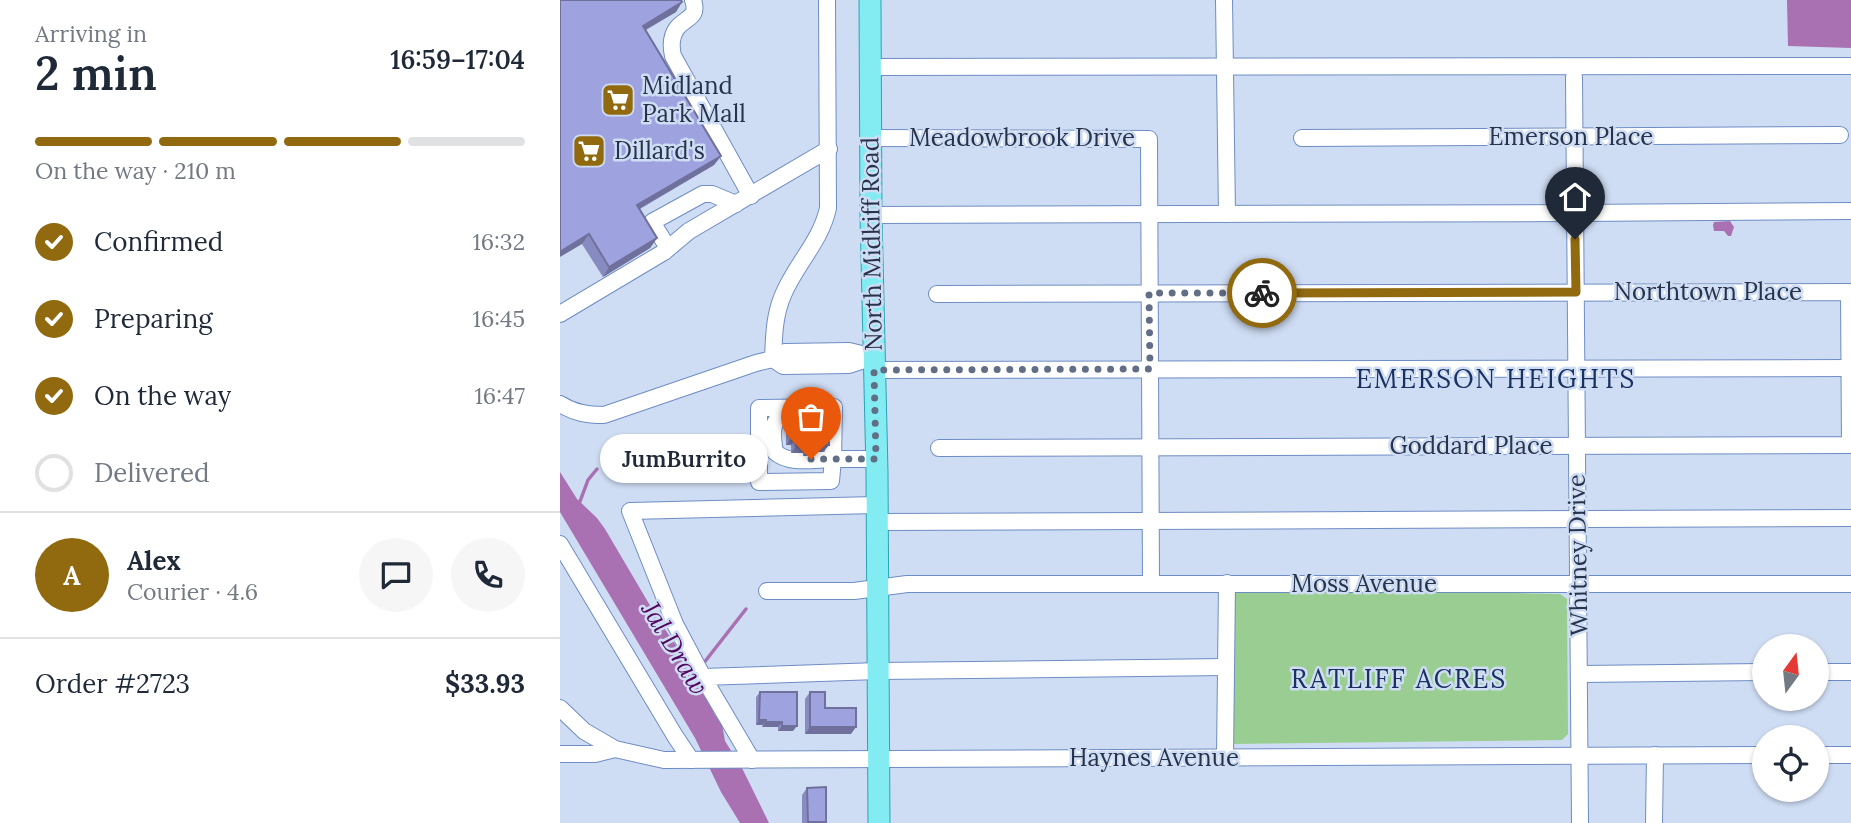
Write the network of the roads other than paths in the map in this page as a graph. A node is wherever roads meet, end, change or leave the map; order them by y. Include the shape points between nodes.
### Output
1 (693, 0) edge
2 (827, 0) edge
3 (870, 0) edge
4 (1224, 0) edge
5 (1224, 66) junction
6 (1851, 66) edge
7 (871, 67) junction
8 (1574, 76) dead end
9 (1840, 135) dead end
10 (1574, 137) junction
11 (870, 138) junction
12 (1302, 138) dead end
13 (829, 149) junction
14 (751, 196) junction
15 (736, 204) junction
16 (1851, 211) edge
17 (1575, 213) junction
18 (1149, 214) junction
19 (1227, 214) junction
20 (871, 215) junction
21 (668, 248) junction
22 (1576, 292) junction
23 (1849, 292) edge
24 (1149, 293) junction
25 (937, 294) dead end
26 (560, 313) edge
27 (773, 359) junction
28 (874, 363) junction
29 (1576, 368) junction
30 (1850, 368) edge
31 (1150, 369) junction
32 (560, 404) edge
33 (834, 416) junction
34 (1577, 446) junction
35 (1150, 447) junction
36 (939, 448) dead end
37 (833, 459) junction
38 (876, 459) junction
39 (876, 514) junction
40 (1851, 518) edge
41 (1578, 519) junction
42 (1151, 521) junction
43 (560, 544) edge
44 (1152, 583) junction
45 (1227, 583) junction
46 (1579, 584) junction
47 (1851, 584) edge
48 (878, 587) junction
49 (767, 591) dead end
50 (1226, 667) junction
51 (878, 671) junction
52 (1752, 672) edge
53 (1829, 672) edge
54 (1851, 672) edge
55 (1579, 674) junction
56 (703, 677) junction
57 (560, 708) edge
58 (615, 749) junction
59 (560, 754) edge
60 (1579, 755) junction
61 (1655, 755) junction
62 (1752, 755) edge
63 (1829, 755) edge
64 (1851, 755) edge
65 (1225, 757) junction
66 (878, 759) junction
67 (694, 760) junction
68 (748, 760) junction
69 (879, 823) edge
70 (1580, 823) edge
71 (1654, 823) edge

1 - 14 street via 692,15 674,32 673,56
2 - 13 street
3 - 7 main road, North Midkiff Road
4 - 5 street
5 - 6 street
5 - 7 street
5 - 19 street
7 - 11 main road, North Midkiff Road
8 - 10 street, Whitney Drive
9 - 10 street, Emerson Place
10 - 12 street, Emerson Place
10 - 17 street, Whitney Drive
11 - 18 street, Meadowbrook Drive via 1149,139
11 - 20 main road, North Midkiff Road
13 - 14 street
13 - 27 street via 826,217 782,297
14 - 15 street
15 - 21 street
15 - 21 street via 703,194 652,222
16 - 17 street
17 - 19 street
17 - 22 street, Whitney Drive
18 - 19 street
18 - 20 street
18 - 24 street, Meadowbrook Drive
20 - 28 main road, North Midkiff Road
21 - 26 street
22 - 23 street, Northtown Place
22 - 24 street, Northtown Place
22 - 29 street, Whitney Drive
23 - 30 street, Goddard Place
24 - 25 street, Northtown Place
24 - 31 street, Meadowbrook Drive
27 - 28 street via 783,366
27 - 32 street via 604,415 587,415
28 - 31 street
28 - 38 main road, North Midkiff Road
29 - 30 street
29 - 31 street
29 - 34 street, Whitney Drive
30 - 34 street, Goddard Place via 1850,445
31 - 35 street, Meadowbrook Drive
33 - 37 street
33 - 37 street via 779,418 773,430 775,452 782,458
33 - 37 street via 834,407 759,408 759,482 831,481
34 - 35 street, Goddard Place
34 - 41 street, Whitney Drive
35 - 36 street, Goddard Place
35 - 42 street, Meadowbrook Drive
37 - 38 street
38 - 39 main road, North Midkiff Road
39 - 42 street
39 - 48 main road, North Midkiff Road
39 - 56 street via 630,510 675,624
40 - 41 street
41 - 42 street
41 - 46 street, Whitney Drive
42 - 44 street, Meadowbrook Drive
43 - 67 street
44 - 45 street, Moss Avenue
44 - 48 street, Moss Avenue
45 - 46 street, Moss Avenue
45 - 50 street
46 - 47 street, Moss Avenue
46 - 55 street, Whitney Drive
48 - 49 street, Moss Avenue
48 - 51 main road, North Midkiff Road
50 - 51 street
50 - 65 street
51 - 56 street
51 - 66 main road, North Midkiff Road
52 - 55 street
53 - 54 street
55 - 60 street, Whitney Drive
56 - 68 street
57 - 58 street, Haynes Avenue via 584,731
58 - 59 street
58 - 67 street, Haynes Avenue via 664,760
60 - 61 street, Haynes Avenue
60 - 65 street, Haynes Avenue
60 - 70 street, Whitney Drive
61 - 62 street, Haynes Avenue
61 - 71 street
63 - 64 street
65 - 66 street, Haynes Avenue
66 - 68 street, Haynes Avenue
66 - 69 main road, North Midkiff Road
67 - 68 street, Haynes Avenue

